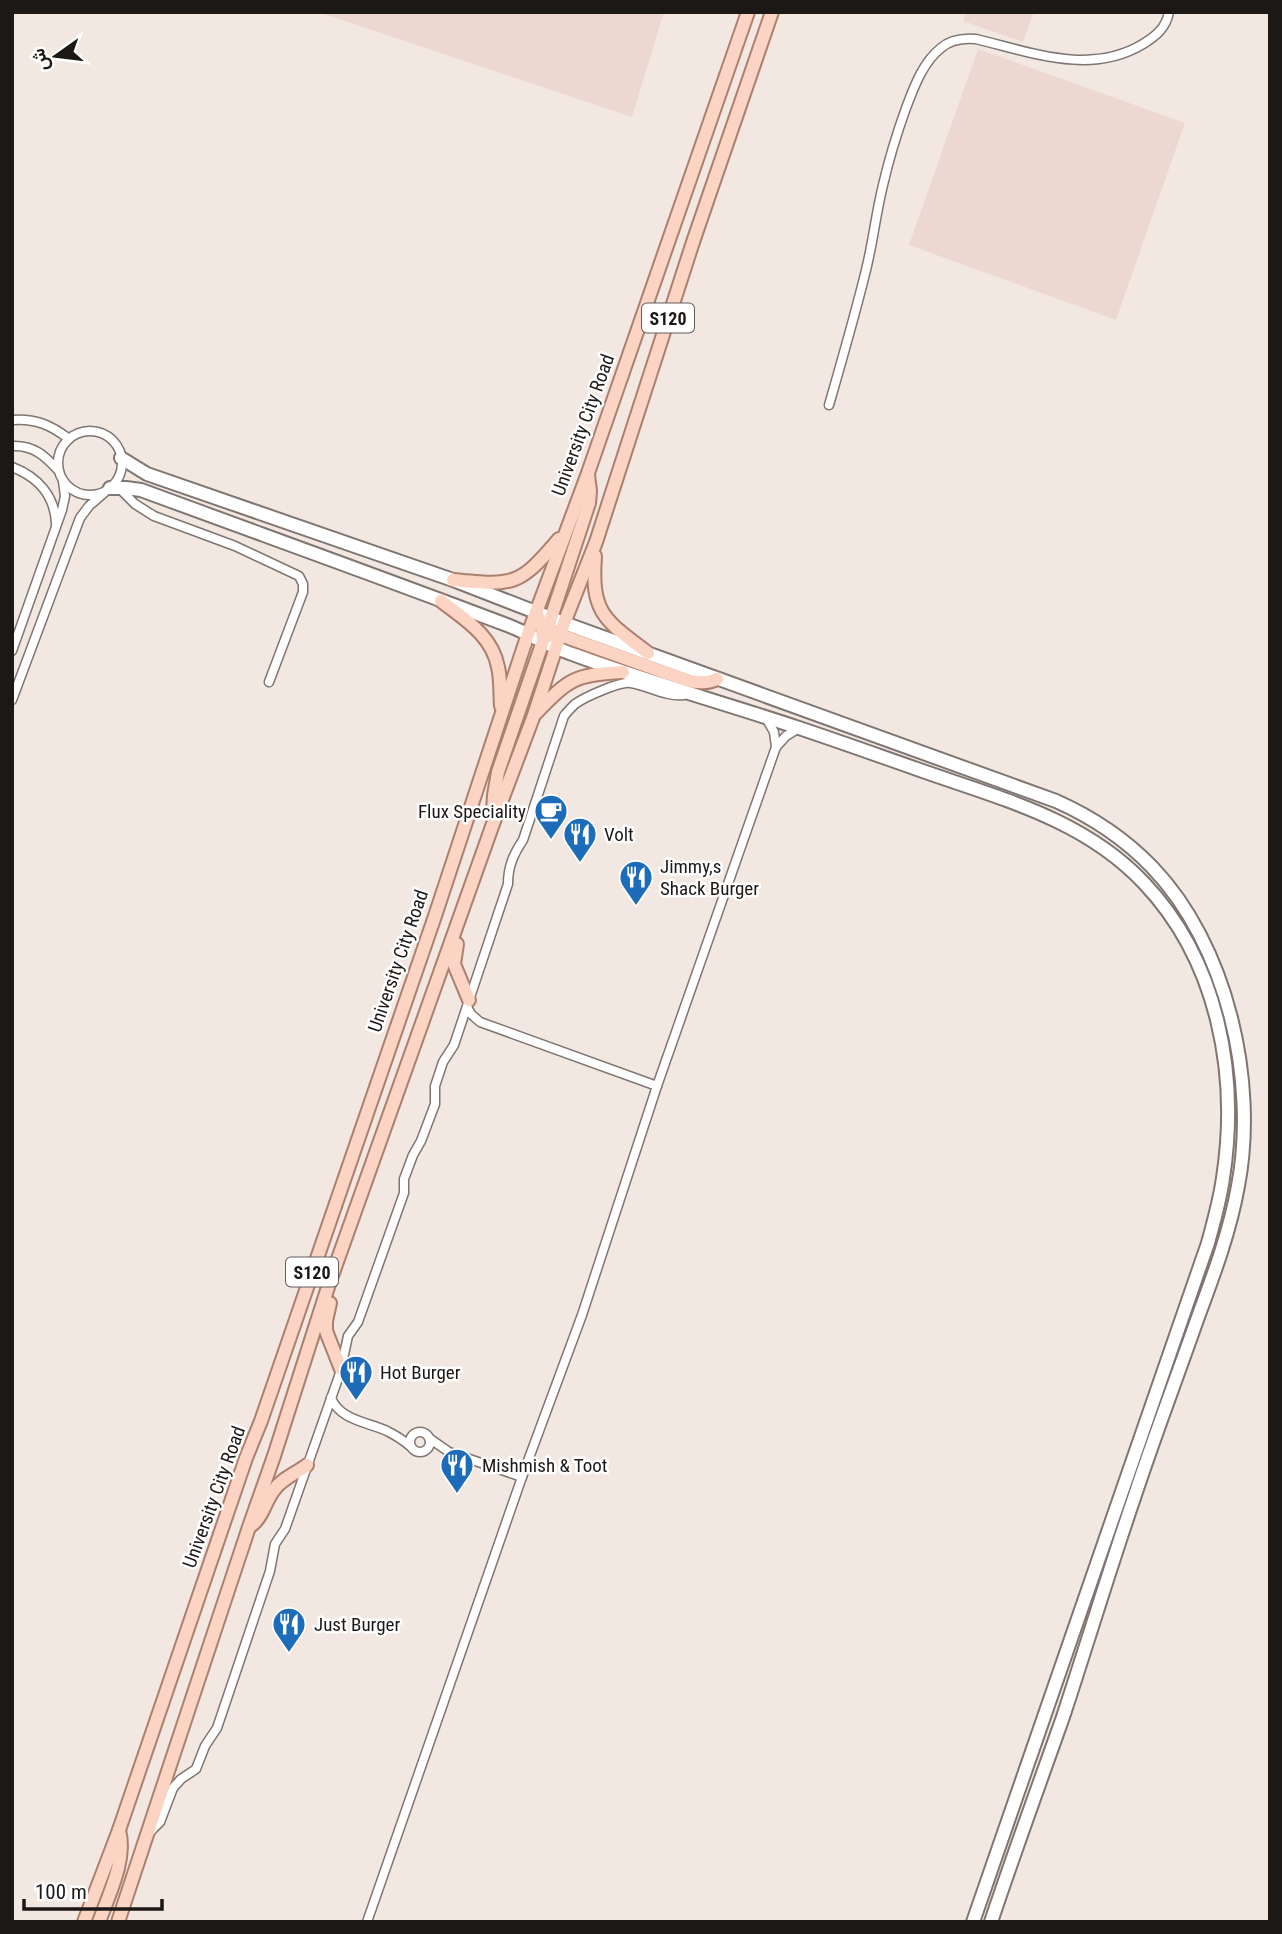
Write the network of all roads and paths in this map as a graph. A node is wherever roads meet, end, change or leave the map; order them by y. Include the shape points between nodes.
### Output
1 (748, 12) edge
2 (772, 12) edge
3 (1170, 12) edge
4 (829, 405) dead end
5 (12, 420) edge
6 (69, 439) junction
7 (12, 446) edge
8 (121, 458) junction
9 (12, 467) edge
10 (59, 471) junction
11 (588, 473) junction
12 (63, 481) junction
13 (111, 489) junction
14 (56, 529) junction
15 (564, 533) junction
16 (596, 542) junction
17 (453, 580) junction
18 (441, 601) junction
19 (536, 612) junction
20 (551, 618) junction
21 (24, 620) junction
22 (12, 632) edge
23 (528, 634) junction
24 (553, 635) junction
25 (12, 651) edge
26 (648, 653) junction
27 (623, 671) junction
28 (717, 679) junction
29 (269, 682) dead end
30 (688, 693) junction
31 (12, 700) edge
32 (501, 715) junction
33 (534, 715) junction
34 (766, 718) junction
35 (799, 728) junction
36 (776, 747) junction
37 (494, 821) junction
38 (457, 925) junction
39 (468, 1003) junction
40 (486, 1024) junction
41 (459, 1029) junction
42 (657, 1086) junction
43 (328, 1287) junction
44 (341, 1369) junction
45 (331, 1398) junction
46 (350, 1417) junction
47 (323, 1422) junction
48 (388, 1432) junction
49 (413, 1434) junction
50 (429, 1438) junction
51 (410, 1446) junction
52 (425, 1451) junction
53 (449, 1452) junction
54 (307, 1465) junction
55 (522, 1477) junction
56 (249, 1527) junction
57 (119, 1830) junction
58 (147, 1834) junction
59 (89, 1908) junction
60 (74, 1922) edge
61 (85, 1922) edge
62 (99, 1922) edge
63 (118, 1922) edge
64 (367, 1922) edge
65 (973, 1922) edge
66 (991, 1922) edge

1 - 11 main road, University City Road / S120
2 - 16 main road, S120
3 - 4 street via 1153,38 1103,60 1061,60 964,38 934,54 913,90 895,139
5 - 6 street via 44,423
6 - 8 street via 81,432 101,433 112,440
6 - 10 street via 58,457
7 - 10 street via 37,451
8 - 13 street via 121,471
8 - 17 main road via 147,474
9 - 14 street via 33,478 48,494
10 - 12 street
11 - 15 main road, University City Road / S120
11 - 20 main road via 589,503
12 - 13 street via 85,495
12 - 14 street via 64,503
13 - 18 main road via 141,490
13 - 29 street via 154,516 299,576 303,592
13 - 31 street via 80,518
14 - 21 street
15 - 17 main road via 537,565 519,578 496,584
15 - 19 main road, University City Road / S120
16 - 24 main road, S120
16 - 26 main road via 594,588 598,603 612,624
17 - 19 main road
18 - 23 main road
18 - 32 main road via 479,631 491,647 499,668
19 - 20 main road
19 - 23 main road, University City Road / S120
19 - 24 main road
20 - 24 main road
21 - 22 street
21 - 25 street
23 - 24 main road
23 - 32 main road, University City Road / S120
24 - 26 main road
24 - 27 main road
24 - 28 main road via 686,680
24 - 33 main road, S120
24 - 37 main road via 498,772
26 - 28 main road
27 - 30 main road
27 - 33 main road via 577,678
28 - 66 main road via 1056,801 1099,823 1153,868 1190,916 1216,971 1233,1031 1244,1125 1238,1185 1224,1245
30 - 34 main road
30 - 39 street via 675,696 625,683 580,702 564,716 523,841 513,857
32 - 57 main road, University City Road / S120
33 - 37 main road, S120
34 - 35 main road
34 - 36 street
35 - 36 street
35 - 65 main road via 1051,817 1111,853 1146,885 1178,925 1204,976 1222,1039 1228,1088 1227,1148 1208,1243
36 - 42 street
37 - 38 main road, S120
38 - 39 main road via 454,964
38 - 43 main road, S120
39 - 40 street via 473,1017
39 - 41 street
40 - 41 street
40 - 42 street
41 - 44 street via 443,1062 435,1104 404,1179 404,1193 359,1318 348,1336
42 - 55 street via 582,1315
43 - 44 main road via 326,1331
43 - 56 main road, S120
44 - 45 street
45 - 46 street via 338,1410
45 - 47 street
46 - 47 street
46 - 48 street
47 - 54 street
48 - 49 street
48 - 51 street
49 - 50 street via 424,1433
49 - 51 street
50 - 52 street
50 - 53 street
51 - 52 street
52 - 53 street
53 - 55 street
54 - 56 main road via 276,1486 262,1514
54 - 58 street via 285,1529 275,1544 217,1728 196,1769 173,1787 158,1825
55 - 64 street
56 - 58 main road, S120
57 - 59 main road, University City Road / S120
57 - 62 main road via 121,1858
58 - 63 main road, S120
59 - 60 main road
59 - 61 main road, University City Road / S120

